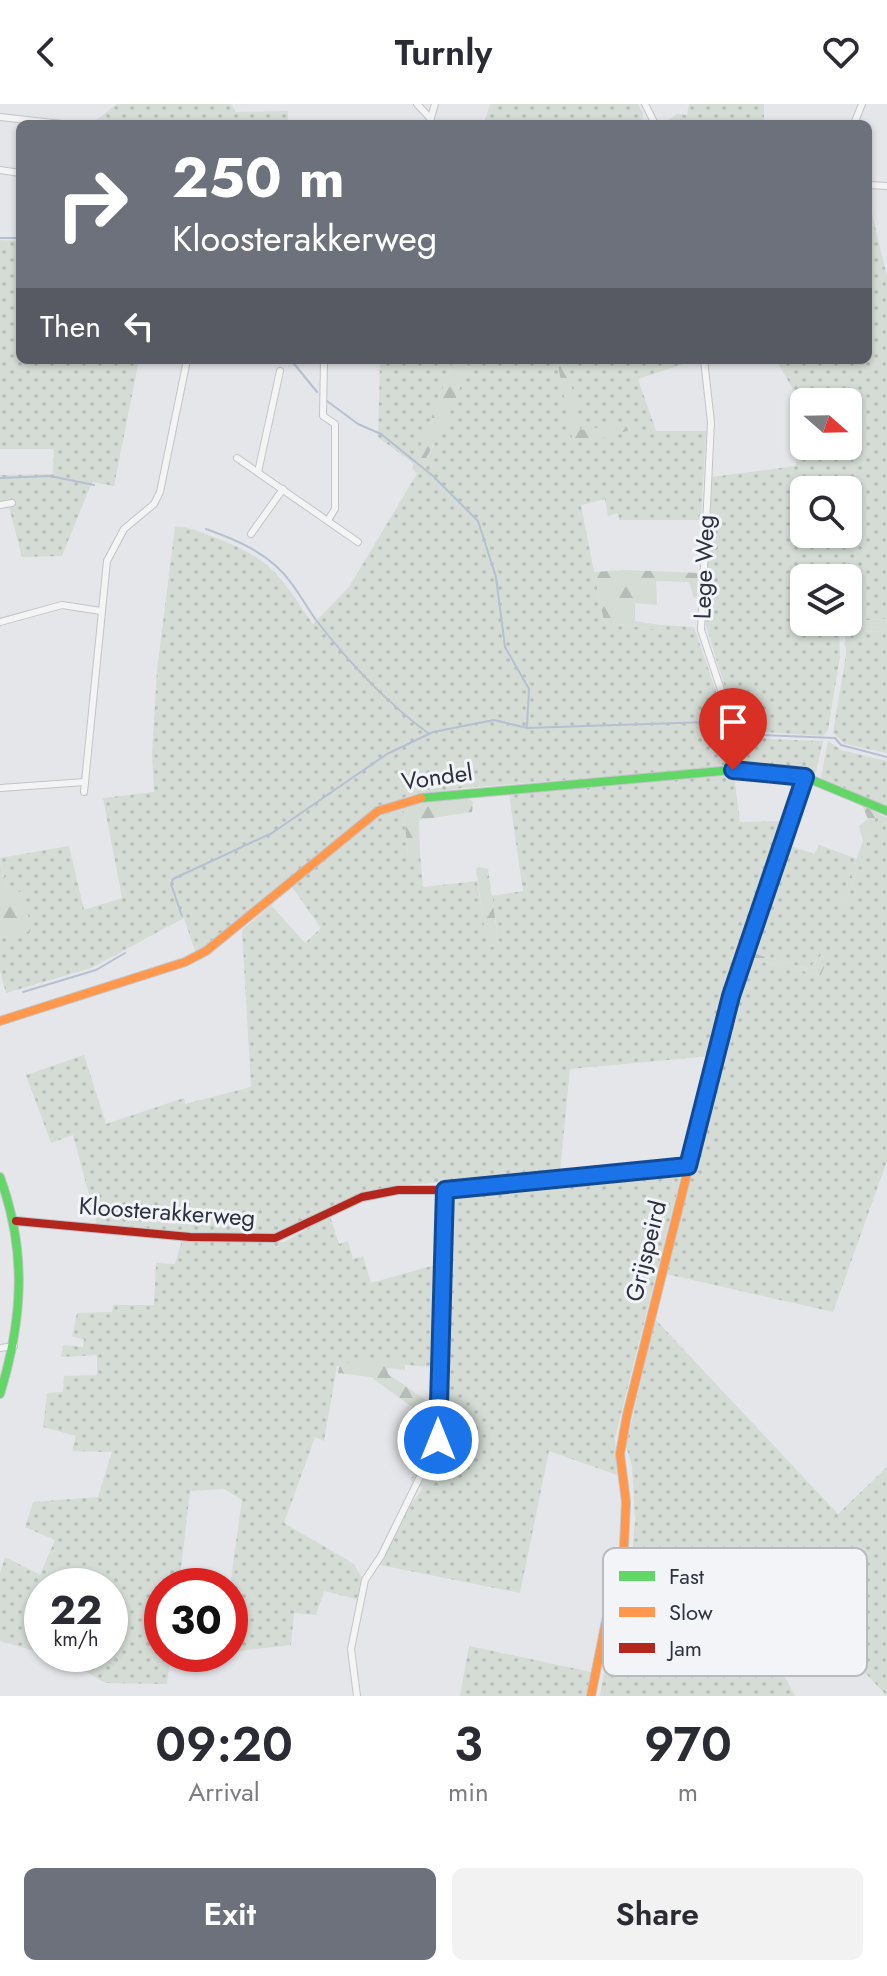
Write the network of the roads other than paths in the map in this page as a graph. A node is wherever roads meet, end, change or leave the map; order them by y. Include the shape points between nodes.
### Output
1 (417, 104) edge
2 (0, 117) edge
3 (27, 120) edge
4 (429, 120) edge
5 (186, 364) edge
6 (324, 364) edge
7 (704, 364) edge
8 (280, 371) dead end
9 (237, 458) dead end
10 (258, 472) junction
11 (283, 489) junction
12 (12, 503) dead end
13 (0, 505) edge
14 (328, 520) junction
15 (251, 534) dead end
16 (358, 542) dead end
17 (101, 611) junction
18 (0, 622) edge
19 (733, 770) junction
20 (805, 777) junction
21 (85, 782) junction
22 (0, 788) edge
23 (84, 792) dead end
24 (887, 811) edge
25 (0, 1021) edge
26 (688, 1166) junction
27 (0, 1177) edge
28 (445, 1190) junction
29 (16, 1221) junction
30 (14, 1346) junction
31 (0, 1348) edge
32 (0, 1394) edge
33 (624, 1548) edge
34 (603, 1636) edge
35 (357, 1696) edge
36 (591, 1696) edge

1 - 4 street
2 - 3 street
5 - 17 street via 160,492 115,543 107,561
6 - 14 street via 323,416 335,424 335,509
7 - 19 street, Lege Weg via 711,422 701,630 726,705
8 - 10 street
9 - 10 street
10 - 11 street
11 - 14 street
11 - 15 street
12 - 13 street
14 - 16 street
17 - 18 street via 62,605
17 - 21 street
19 - 20 street, Vondel
19 - 25 street, Vondel via 440,793 394,804 344,838 206,951
20 - 24 street, Vondel
20 - 26 street, Grijspeird via 731,996
21 - 22 street
21 - 23 street
26 - 28 street, Kloosterakkerweg
26 - 33 street, Grijspeird via 622,1437
27 - 29 street
28 - 29 street, Kloosterakkerweg via 362,1197 275,1238 190,1237
28 - 35 street via 438,1440 365,1580 351,1649
29 - 30 street via 23,1264
30 - 31 street
30 - 32 street
34 - 36 street, Grijspeird

